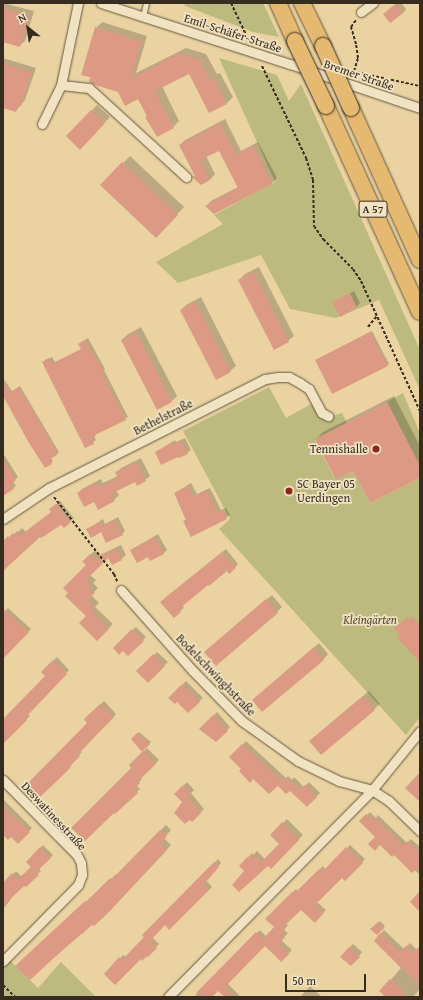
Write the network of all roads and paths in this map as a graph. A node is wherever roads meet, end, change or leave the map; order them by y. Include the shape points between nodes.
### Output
1 (78, 3) edge
2 (101, 3) edge
3 (146, 3) edge
4 (231, 3) edge
5 (278, 3) edge
6 (302, 3) edge
7 (373, 3) edge
8 (361, 12) joint
9 (143, 17) junction
10 (255, 52) junction
11 (290, 64) joint
12 (340, 69) dead end
13 (354, 70) junction
14 (61, 85) junction
15 (420, 86) edge
16 (420, 108) edge
17 (42, 124) dead end
18 (186, 177) dead end
19 (420, 260) edge
20 (420, 312) edge
21 (377, 316) junction
22 (368, 328) dead end
23 (420, 411) edge
24 (328, 416) dead end
25 (49, 488) junction
26 (3, 519) edge
27 (121, 590) joint
28 (420, 731) edge
29 (3, 780) edge
30 (372, 790) junction
31 (420, 831) edge
32 (3, 961) edge
33 (3, 985) edge
34 (15, 997) edge
35 (168, 997) edge

1 - 14 street
2 - 9 street, Emil-Schäfer-Straße
3 - 9 lane
4 - 10 path
5 - 20 highway, A 57, bridge
6 - 19 highway, A 57, bridge
7 - 8 street
8 - 13 path via 351,27 358,58
9 - 10 street, Emil-Schäfer-Straße
10 - 11 street, Emil-Schäfer-Straße
10 - 21 path via 306,158 313,180 314,226 323,239 353,269
11 - 16 street, Bremer Straße
12 - 13 path
13 - 15 path
14 - 17 street
14 - 18 street via 89,88
21 - 22 path
21 - 23 path
24 - 25 street, Bethelstraße via 322,413 309,389 300,383 289,377 265,379
25 - 26 street, Bethelstraße
25 - 27 path via 114,574
27 - 30 street, Bodelschwinghstraße via 192,671 242,721 298,761 340,781
28 - 30 street
29 - 32 street, Deswatinesstraße via 77,855 82,875 78,885
30 - 31 street, Bodelschwinghstraße via 389,801
30 - 35 street
33 - 34 path

